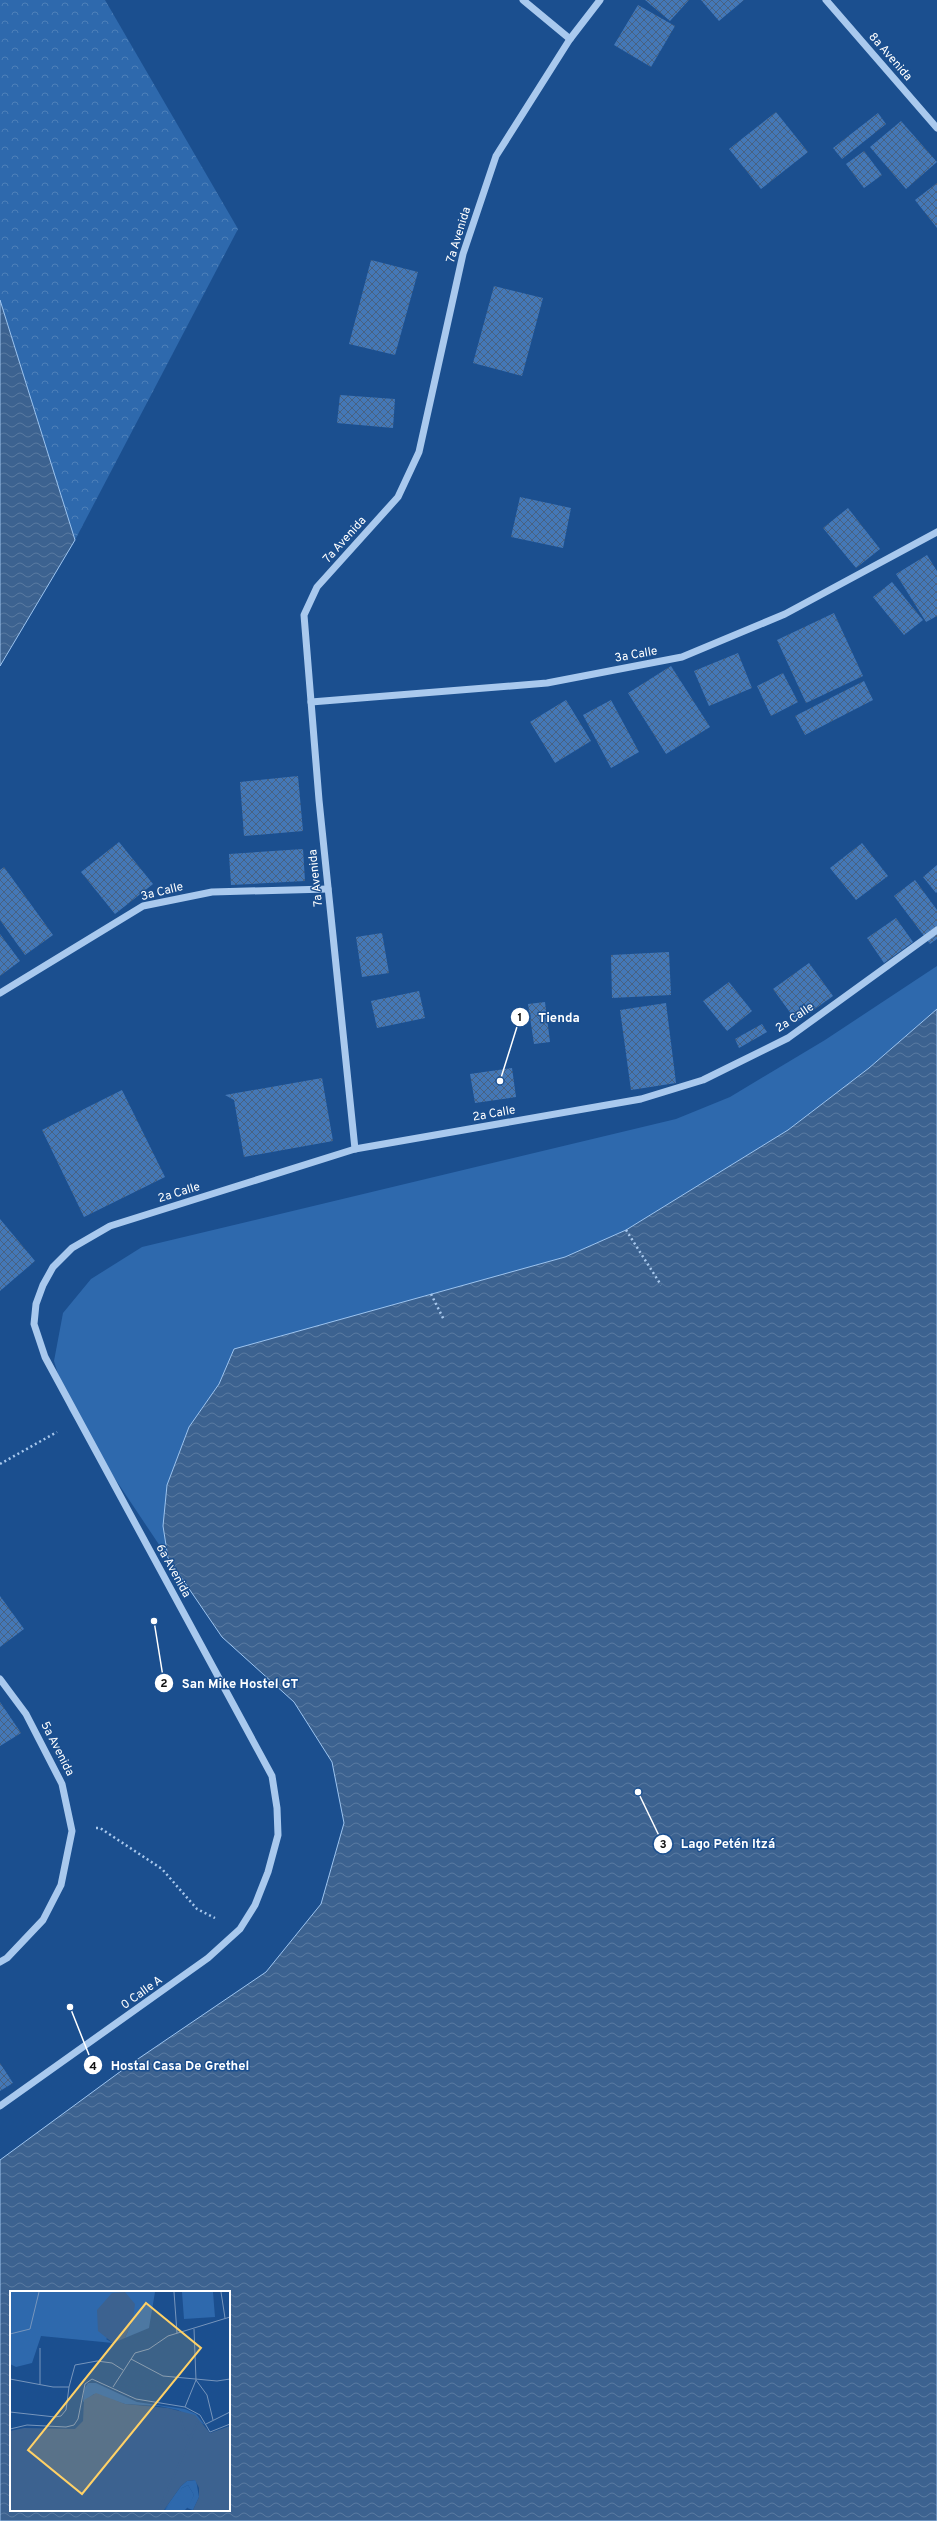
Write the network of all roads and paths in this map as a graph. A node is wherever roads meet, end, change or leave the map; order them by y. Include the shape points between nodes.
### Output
1 (523, 0) edge
2 (600, 0) edge
3 (826, 0) edge
4 (570, 39) junction
5 (937, 128) edge
6 (937, 532) edge
7 (311, 702) junction
8 (328, 889) junction
9 (937, 930) edge
10 (0, 993) edge
11 (356, 1149) junction
12 (626, 1230) dead end
13 (43, 1285) joint
14 (661, 1285) dead end
15 (431, 1294) dead end
16 (444, 1320) dead end
17 (78, 1420) junction
18 (0, 1464) edge
19 (0, 1679) edge
20 (72, 1830) junction
21 (268, 1872) joint
22 (240, 1929) junction
23 (0, 1962) edge
24 (0, 2106) edge

1 - 4 street
2 - 4 street, 7a Avenida
3 - 5 street, 8a Avenida
4 - 7 street, 7a Avenida via 496,156 463,254 419,452 398,497 317,588 304,615
6 - 7 street, 3a Calle via 785,614 682,658 546,682
7 - 8 street, 7a Avenida
8 - 10 street, 3a Calle via 212,892 143,906
8 - 11 street, 7a Avenida
9 - 11 street, 2a Calle via 788,1038 703,1080 641,1099
11 - 13 street, 2a Calle via 110,1226 72,1248 53,1267
12 - 14 path
13 - 17 street, 6a Avenida via 36,1304 34,1324 45,1357
15 - 16 path
17 - 18 path
17 - 21 street, 6a Avenida via 272,1776 278,1835
19 - 20 street, 5a Avenida via 26,1714 62,1784
20 - 22 path via 100,1828 162,1870 197,1909
20 - 23 street, 5a Avenida via 60,1885 44,1920
21 - 22 street, 0 Calle A via 255,1905
22 - 24 street, 0 Calle A via 208,1958

